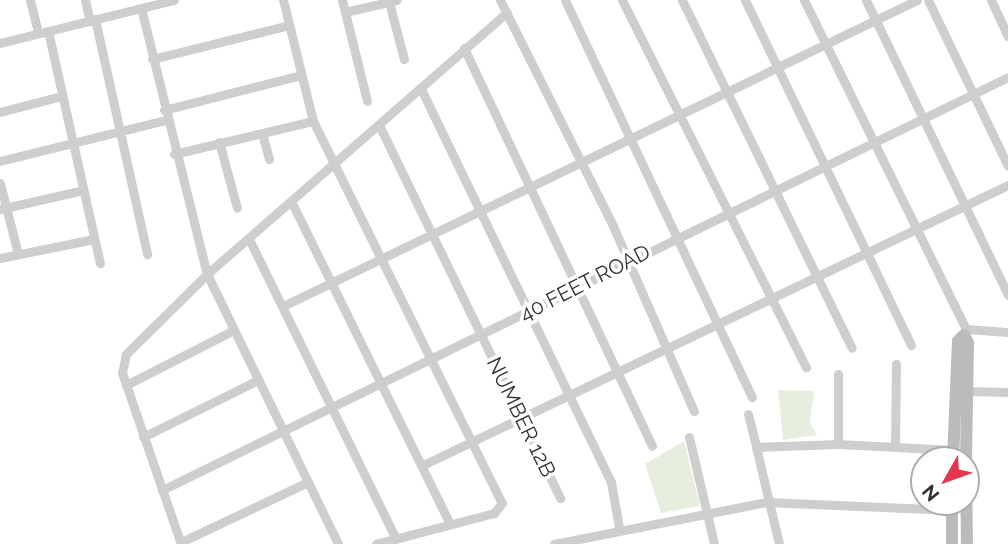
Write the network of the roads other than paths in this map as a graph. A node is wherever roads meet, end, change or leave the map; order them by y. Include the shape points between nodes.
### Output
1 (30, 0) edge
2 (85, 0) edge
3 (174, 0) edge
4 (283, 0) edge
5 (342, 0) edge
6 (500, 0) edge
7 (565, 0) edge
8 (622, 0) edge
9 (682, 0) edge
10 (745, 0) edge
11 (804, 0) edge
12 (866, 0) edge
13 (917, 0) edge
14 (928, 0) edge
15 (991, 0) edge
16 (393, 1) edge
17 (141, 8) junction
18 (345, 12) junction
19 (507, 12) junction
20 (1003, 14) edge
21 (93, 20) junction
22 (876, 21) junction
23 (289, 25) junction
24 (43, 32) junction
25 (1008, 36) edge
26 (0, 43) edge
27 (826, 44) junction
28 (464, 48) junction
29 (152, 59) junction
30 (404, 59) dead end
31 (778, 68) junction
32 (301, 75) junction
33 (1008, 77) edge
34 (421, 89) junction
35 (727, 92) junction
36 (974, 94) junction
37 (62, 96) junction
38 (367, 101) dead end
39 (0, 112) edge
40 (165, 115) junction
41 (680, 116) junction
42 (923, 119) junction
43 (313, 121) junction
44 (379, 125) junction
45 (119, 131) junction
46 (262, 133) junction
47 (631, 140) junction
48 (73, 142) junction
49 (219, 142) junction
50 (874, 143) junction
51 (174, 153) junction
52 (269, 159) dead end
53 (0, 161) edge
54 (581, 162) junction
55 (333, 165) junction
56 (825, 166) junction
57 (1008, 166) edge
58 (0, 183) edge
59 (1008, 185) edge
60 (531, 186) junction
61 (83, 190) junction
62 (775, 190) junction
63 (291, 201) junction
64 (967, 205) junction
65 (237, 208) dead end
66 (3, 209) edge
67 (481, 210) junction
68 (727, 213) junction
69 (916, 229) junction
70 (432, 234) junction
71 (678, 237) junction
72 (94, 239) junction
73 (249, 239) junction
74 (867, 252) junction
75 (18, 254) junction
76 (147, 254) dead end
77 (0, 258) edge
78 (383, 258) junction
79 (629, 261) junction
80 (100, 263) dead end
81 (207, 274) junction
82 (817, 276) junction
83 (332, 282) junction
84 (579, 286) junction
85 (1008, 295) edge
86 (773, 297) junction
87 (283, 306) junction
88 (531, 310) junction
89 (720, 323) junction
90 (234, 330) junction
91 (965, 332) junction
92 (1008, 332) edge
93 (482, 336) junction
94 (911, 345) dead end
95 (669, 348) junction
96 (852, 348) dead end
97 (433, 359) junction
98 (896, 364) dead end
99 (806, 368) dead end
100 (618, 372) junction
101 (838, 374) dead end
102 (258, 380) junction
103 (383, 383) junction
104 (126, 385) junction
105 (962, 391) junction
106 (1008, 392) edge
107 (570, 395) junction
108 (752, 397) dead end
109 (333, 407) junction
110 (694, 411) dead end
111 (748, 414) dead end
112 (522, 418) junction
113 (283, 430) junction
114 (143, 437) junction
115 (689, 437) dead end
116 (472, 442) junction
117 (838, 444) junction
118 (895, 445) junction
119 (652, 446) dead end
120 (954, 446) edge
121 (965, 446) edge
122 (756, 447) junction
123 (910, 448) edge
124 (423, 465) junction
125 (308, 482) junction
126 (162, 490) junction
127 (560, 498) dead end
128 (767, 502) junction
129 (910, 505) edge
130 (706, 510) junction
131 (952, 516) edge
132 (967, 516) edge
133 (450, 524) junction
134 (619, 528) junction
135 (396, 539) junction
136 (181, 543) edge
137 (338, 544) edge
138 (376, 544) edge
139 (554, 544) edge
140 (714, 544) edge
141 (779, 544) edge
142 (952, 544) edge
143 (967, 544) edge

1 - 24 street
2 - 21 street
3 - 17 street
4 - 23 street
5 - 18 street
6 - 19 street
7 - 47 street
8 - 41 street
9 - 35 street
10 - 31 street
11 - 27 street
12 - 22 street
13 - 22 street
14 - 36 street
15 - 20 street
16 - 18 street
16 - 30 street
17 - 21 street
17 - 29 street
18 - 38 street
19 - 28 street
19 - 54 street
20 - 25 street
21 - 24 street
21 - 45 street
22 - 27 street
22 - 42 street
23 - 29 street
23 - 32 street
24 - 26 street
24 - 37 street
27 - 31 street
27 - 50 street
28 - 34 street
28 - 60 street
29 - 40 street
31 - 35 street
31 - 56 street
32 - 40 street
32 - 43 street
33 - 36 street, 40 FEET ROAD
34 - 44 street
34 - 67 street
35 - 41 street
35 - 62 street
36 - 42 street, 40 FEET ROAD
36 - 57 street
37 - 39 street
37 - 48 street
40 - 45 street
40 - 51 street
41 - 47 street
41 - 68 street
42 - 50 street, 40 FEET ROAD
42 - 64 street
43 - 46 street
43 - 55 street
44 - 55 street
44 - 70 street, NUMBER 12B
45 - 48 street
45 - 76 street
46 - 49 street
46 - 52 street
47 - 54 street
47 - 71 street
48 - 53 street
48 - 61 street
49 - 51 street
49 - 65 street
50 - 56 street, 40 FEET ROAD
50 - 69 street
51 - 81 street
54 - 60 street
54 - 79 street
55 - 63 street
55 - 78 street
56 - 62 street, 40 FEET ROAD
56 - 74 street
58 - 66 street
59 - 64 street
60 - 67 street
60 - 84 street
61 - 66 street
61 - 72 street
62 - 68 street, 40 FEET ROAD
62 - 82 street
63 - 73 street
63 - 83 street
64 - 69 street
64 - 85 street
66 - 75 street
67 - 70 street
67 - 88 street
68 - 71 street, 40 FEET ROAD
68 - 86 street
69 - 74 street
69 - 91 street
70 - 78 street
70 - 93 street, NUMBER 12B
71 - 79 street, 40 FEET ROAD
71 - 89 street
72 - 75 street
72 - 80 street
73 - 81 street
73 - 87 street
74 - 82 street
74 - 94 street
75 - 77 street
78 - 83 street
78 - 97 street
79 - 84 street, 40 FEET ROAD
79 - 95 street
81 - 90 street
81 - 104 street via 126,355 122,364
82 - 86 street
82 - 96 street
83 - 87 street
83 - 103 street
84 - 88 street, 40 FEET ROAD
84 - 100 street
86 - 89 street
86 - 99 street
87 - 109 street
88 - 93 street, 40 FEET ROAD
88 - 107 street
89 - 95 street
89 - 108 street
90 - 102 street
90 - 104 street
91 - 92 street
91 - 105 street via 968,343
93 - 97 street, 40 FEET ROAD
93 - 112 street, NUMBER 12B
95 - 100 street
95 - 110 street
97 - 103 street, 40 FEET ROAD
97 - 116 street
98 - 118 street
100 - 107 street
100 - 119 street
101 - 117 street
102 - 113 street
102 - 114 street
103 - 109 street, 40 FEET ROAD
103 - 124 street
104 - 114 street
105 - 106 street
105 - 120 street
105 - 121 street
107 - 112 street
107 - 134 street via 611,482
109 - 113 street, 40 FEET ROAD
109 - 135 street
111 - 122 street
112 - 116 street
112 - 127 street, NUMBER 12B
113 - 125 street
113 - 126 street, 40 FEET ROAD
114 - 126 street
115 - 130 street
116 - 124 street
116 - 133 street via 502,503 499,511
117 - 118 street
117 - 122 street
118 - 123 street
122 - 128 street
124 - 133 street
125 - 136 street
125 - 137 street
126 - 136 street
128 - 129 street
128 - 130 street
128 - 141 street
130 - 134 street
130 - 140 street
131 - 142 street
132 - 143 street
133 - 135 street
134 - 139 street
135 - 138 street

